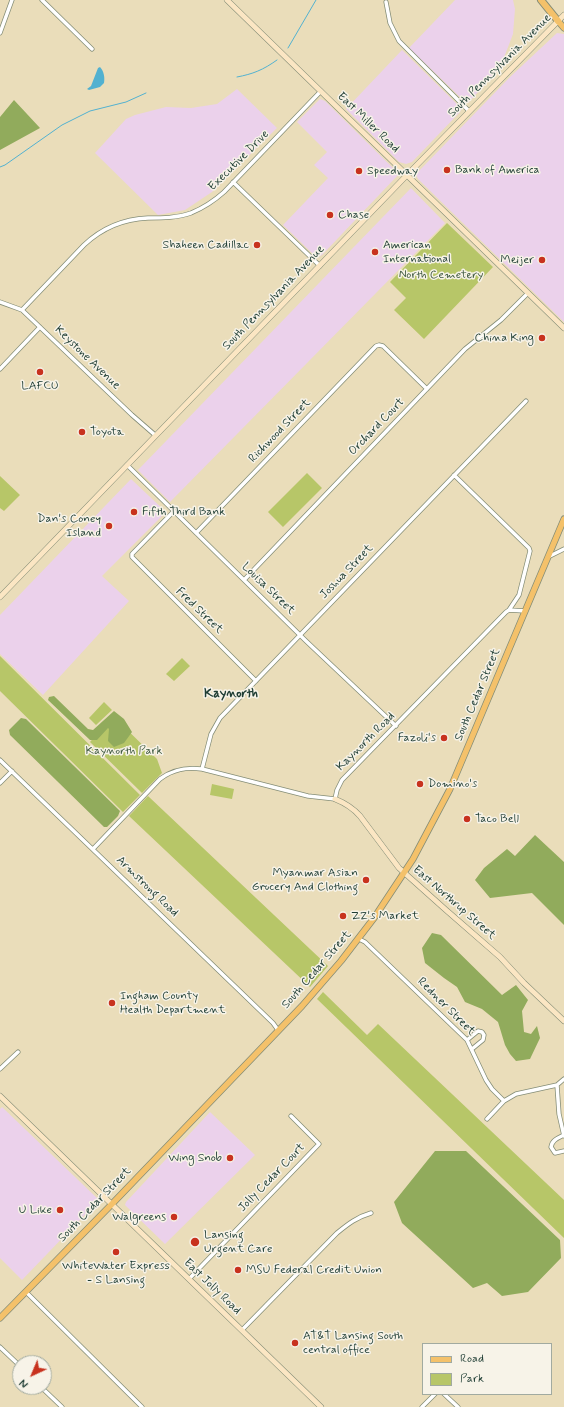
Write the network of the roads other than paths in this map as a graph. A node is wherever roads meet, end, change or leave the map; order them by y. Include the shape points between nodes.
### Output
1 (12, 0) edge
2 (42, 0) edge
3 (227, 0) edge
4 (541, 0) edge
5 (386, 2) dead end
6 (564, 15) edge
7 (558, 21) junction
8 (564, 28) edge
9 (0, 33) edge
10 (92, 49) dead end
11 (321, 91) junction
12 (469, 111) junction
13 (407, 175) junction
14 (233, 182) junction
15 (320, 266) junction
16 (528, 293) junction
17 (0, 302) edge
18 (22, 310) junction
19 (40, 327) junction
20 (564, 328) edge
21 (0, 369) edge
22 (427, 389) junction
23 (526, 401) dead end
24 (155, 435) junction
25 (127, 465) junction
26 (454, 475) junction
27 (174, 511) junction
28 (564, 519) edge
29 (196, 533) junction
30 (564, 549) edge
31 (548, 557) junction
32 (244, 580) junction
33 (0, 597) edge
34 (509, 610) junction
35 (526, 612) junction
36 (300, 635) junction
37 (256, 681) junction
38 (396, 726) junction
39 (0, 760) edge
40 (202, 769) junction
41 (12, 771) junction
42 (0, 783) edge
43 (335, 799) junction
44 (93, 849) junction
45 (404, 873) junction
46 (359, 939) junction
47 (564, 1022) edge
48 (278, 1030) junction
49 (467, 1040) junction
50 (472, 1050) junction
51 (18, 1052) dead end
52 (0, 1069) edge
53 (564, 1079) edge
54 (557, 1085) junction
55 (0, 1096) edge
56 (504, 1102) junction
57 (291, 1116) dead end
58 (487, 1119) dead end
59 (564, 1135) edge
60 (564, 1150) edge
61 (111, 1205) junction
62 (371, 1213) dead end
63 (189, 1279) junction
64 (26, 1292) junction
65 (0, 1318) edge
66 (242, 1330) junction
67 (0, 1347) edge
68 (12, 1358) edge
69 (49, 1395) edge
70 (434, 1395) edge
71 (445, 1395) edge
72 (318, 1406) edge
73 (62, 1407) edge
74 (142, 1407) edge
75 (422, 1407) edge
76 (458, 1407) edge

1 - 9 street
2 - 10 street
3 - 11 main road, East Miller Road
4 - 7 highway
5 - 12 street via 390,23 399,41
6 - 7 main road, South Pennsylvania Avenue
7 - 8 main road
7 - 12 main road, South Pennsylvania Avenue
11 - 13 main road, East Miller Road
11 - 14 street, Executive Drive
12 - 13 main road, South Pennsylvania Avenue
13 - 15 main road, South Pennsylvania Avenue
13 - 16 main road, East Miller Road
14 - 15 street
14 - 18 street, Executive Drive via 213,201 190,214 138,219 106,229 84,245
15 - 24 main road, South Pennsylvania Avenue
16 - 20 main road, East Miller Road
16 - 22 street, Orchard Court via 501,320 465,349
17 - 18 street, Keystone Avenue
18 - 19 street, Keystone Avenue
19 - 21 street
19 - 24 street, Keystone Avenue
22 - 29 street, Richwood Street via 383,346 374,348
22 - 32 street, Orchard Court
23 - 26 street, Joshua Street
24 - 25 main road, South Pennsylvania Avenue
25 - 27 street, Louisa Street
25 - 33 main road, South Pennsylvania Avenue
26 - 34 street, Kaynorth Road via 529,548 530,555 519,595
26 - 36 street, Joshua Street
27 - 29 street, Louisa Street
27 - 37 street, Fred Street via 132,554 133,560
28 - 31 main road, South Cedar Street
29 - 32 street, Louisa Street
30 - 31 street
31 - 35 main road, South Cedar Street
32 - 36 street, Louisa Street
34 - 35 street
34 - 38 street, Kaynorth Road
35 - 45 main road, South Cedar Street via 450,789
36 - 37 street, Joshua Street
36 - 38 street, Louisa Street
37 - 40 street, Joshua Street via 214,727
38 - 43 street, Kaynorth Road via 342,780
39 - 41 street, Armstrong Road
40 - 43 street via 308,796
40 - 44 street via 181,768 168,774 152,787
41 - 42 street
41 - 44 street, Armstrong Road
43 - 45 main road, East Northrup Street via 346,804 360,816
44 - 48 street, Armstrong Road
45 - 46 main road, South Cedar Street
45 - 47 main road, East Northrup Street via 500,957
46 - 48 main road, South Cedar Street via 326,980
46 - 49 street, Redner Street via 366,942
48 - 61 main road, South Cedar Street
49 - 50 street, Redner Street
49 - 50 street via 478,1031 482,1032 483,1040
50 - 56 street, Redner Street via 486,1080
51 - 52 street
53 - 54 street
54 - 56 street via 516,1094
54 - 59 street via 559,1114
55 - 61 main road, East Jolly Road
56 - 58 street
57 - 63 street, Jolly Cedar Court via 319,1144
59 - 60 street via 555,1140 551,1147 555,1153
61 - 63 main road, East Jolly Road
61 - 64 main road, South Cedar Street
62 - 66 street via 346,1224
63 - 66 main road, East Jolly Road
64 - 65 main road, South Cedar Street
64 - 74 street
66 - 72 main road, East Jolly Road
67 - 68 street
69 - 73 street
70 - 75 street
71 - 76 street

